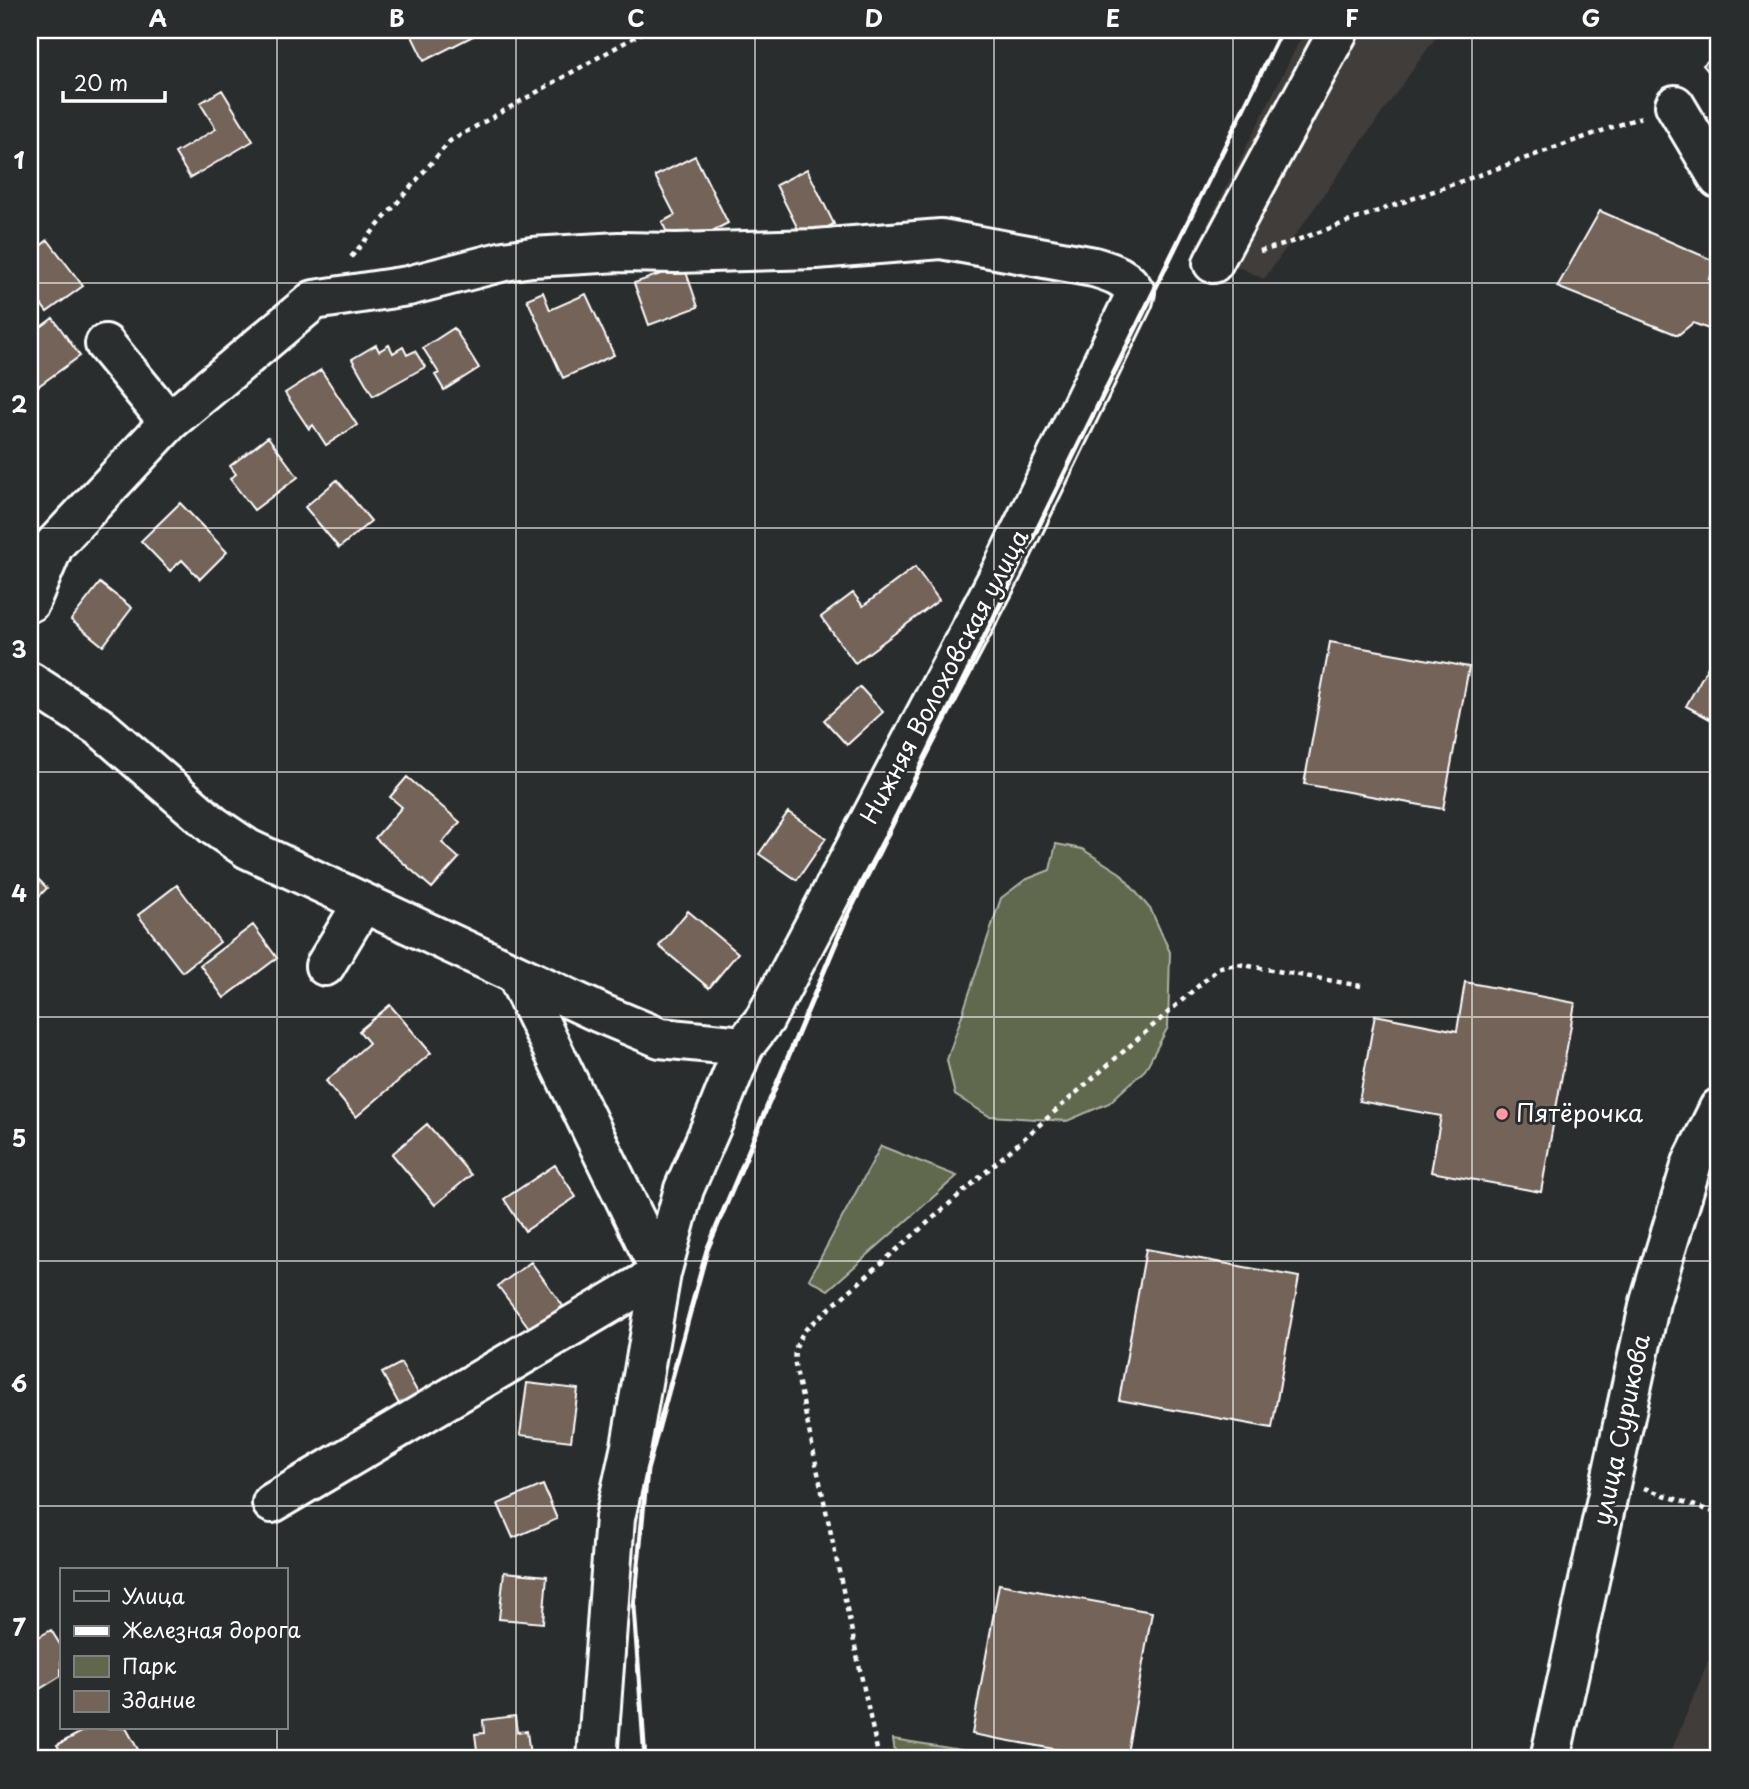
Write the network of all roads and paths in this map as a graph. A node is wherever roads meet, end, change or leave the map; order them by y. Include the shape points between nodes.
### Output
1 (647, 30) edge
2 (1339, 30) edge
3 (1675, 106) joint
4 (1719, 179) edge
5 (350, 257) dead end
6 (1213, 263) joint
7 (105, 344) dead end
8 (169, 422) junction
9 (30, 602) edge
10 (30, 682) edge
11 (363, 903) junction
12 (325, 966) dead end
13 (516, 974) junction
14 (1361, 986) dead end
15 (744, 1046) junction
16 (1719, 1108) edge
17 (661, 1273) junction
18 (1611, 1476) junction
19 (272, 1503) dead end
20 (1719, 1514) edge
21 (597, 1759) edge
22 (879, 1759) edge
23 (1550, 1759) edge

1 - 5 path via 450,141
2 - 6 street
3 - 4 street
3 - 6 path via 1283,245
7 - 8 street
8 - 9 street via 54,545
8 - 15 street, Нижняя Волоховская улица via 314,300 408,286 504,261 620,251 816,248 941,239 1094,267 1130,284 1133,300 1002,570 765,1019
10 - 11 street via 101,728 214,826 248,849
11 - 12 street
11 - 13 street
13 - 15 street via 660,1038
13 - 17 street
14 - 22 path via 1238,964 1220,967 798,1340 795,1366
15 - 17 street, Нижняя Волоховская улица via 684,1189
16 - 18 street, улица Сурикова via 1692,1163 1650,1302
17 - 19 street
17 - 21 street, Нижняя Волоховская улица via 615,1518
18 - 20 path
18 - 23 street, улица Сурикова

